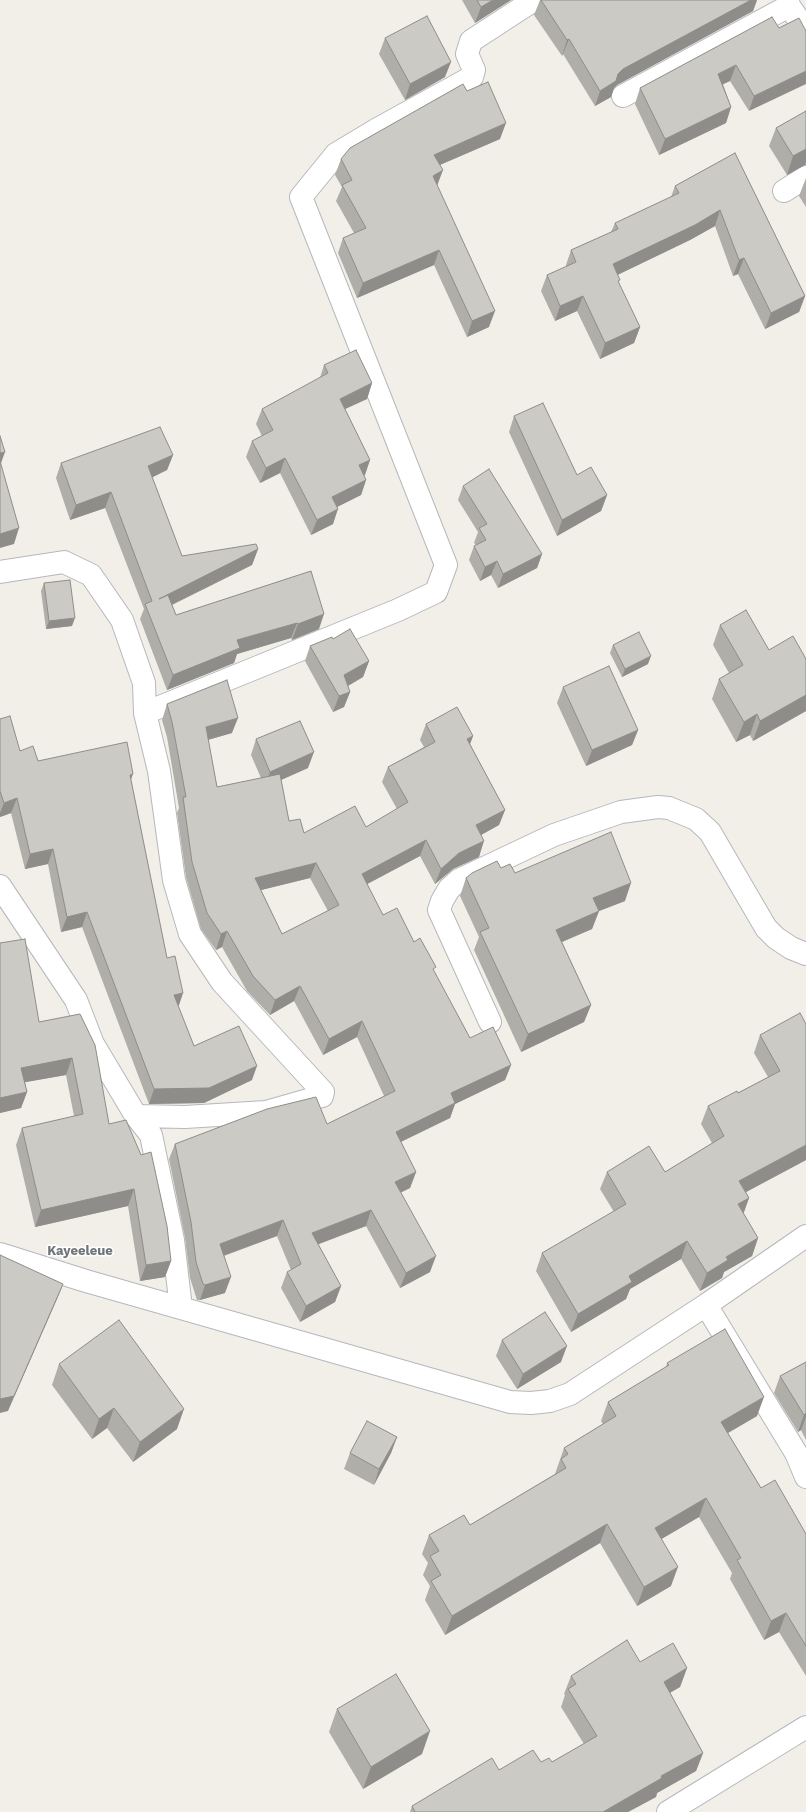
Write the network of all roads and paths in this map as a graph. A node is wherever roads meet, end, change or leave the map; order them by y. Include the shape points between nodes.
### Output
1 (534, 0) edge
2 (788, 3) edge
3 (806, 30) edge
4 (623, 96) dead end
5 (806, 177) edge
6 (784, 191) dead end
7 (0, 572) edge
8 (146, 713) junction
9 (0, 886) edge
10 (806, 954) edge
11 (490, 1022) dead end
12 (136, 1116) junction
13 (806, 1236) edge
14 (0, 1254) edge
15 (706, 1305) junction
16 (180, 1308) junction
17 (806, 1477) edge
18 (806, 1727) edge
19 (668, 1812) edge

1 - 8 street via 470,41 467,54 474,70 472,77 336,154 301,197 446,565 436,592
2 - 3 street
2 - 4 street
5 - 6 street
7 - 8 street via 64,562 91,575 122,620 144,683
8 - 12 street via 158,771 174,880 190,934 222,982 323,1094 266,1112 185,1117
9 - 12 street via 76,1000 93,1044
10 - 11 street via 790,948 766,928 710,832 696,819 669,808 621,812 554,835 459,880 449,889 439,910
12 - 16 street via 152,1135 173,1240
13 - 15 street
14 - 16 street
15 - 16 street via 570,1394 550,1401 531,1403 510,1402
15 - 17 street via 796,1453
18 - 19 street

